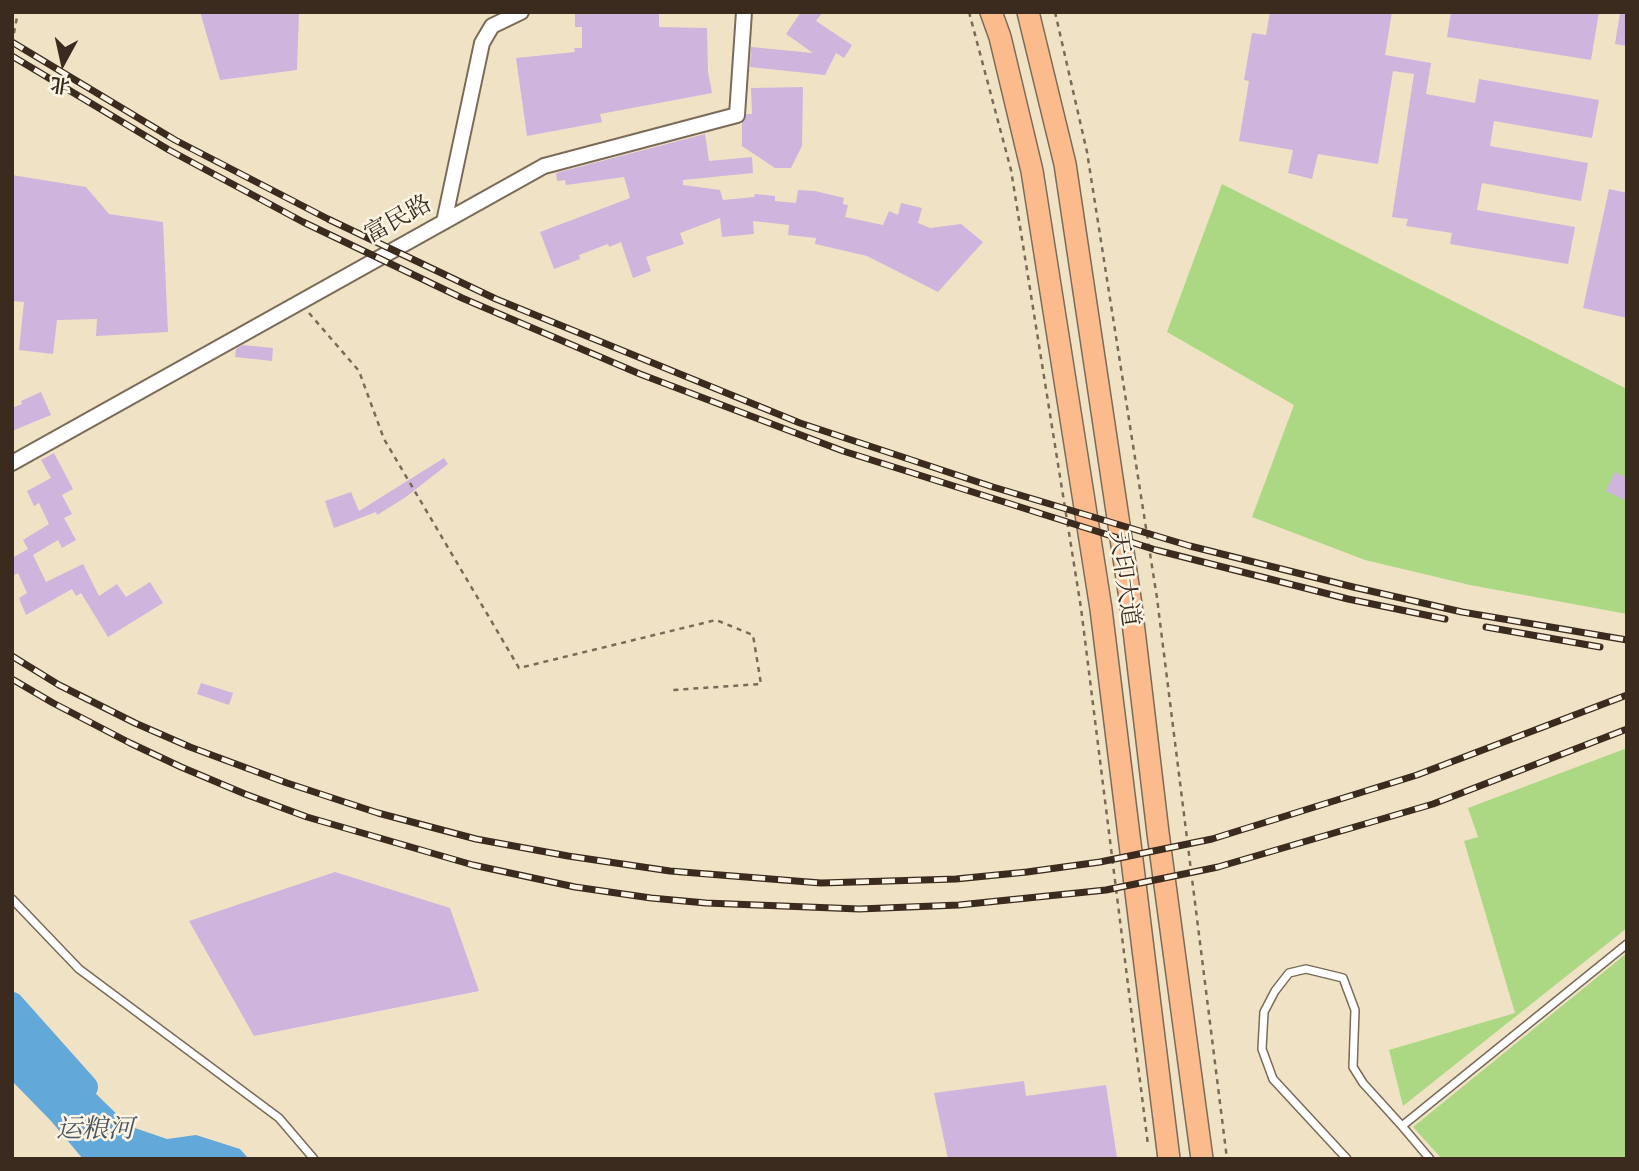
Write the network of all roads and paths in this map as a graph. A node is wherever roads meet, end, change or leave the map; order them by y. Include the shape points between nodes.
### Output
1 (18, 12) edge
2 (521, 12) edge
3 (744, 12) edge
4 (970, 12) edge
5 (992, 12) edge
6 (1028, 12) edge
7 (1055, 12) edge
8 (12, 43) edge
9 (443, 222) junction
10 (300, 302) junction
11 (12, 463) edge
12 (673, 690) dead end
13 (12, 899) edge
14 (1627, 944) edge
15 (1402, 1126) junction
16 (1149, 1145) dead end
17 (314, 1159) edge
18 (1170, 1159) edge
19 (1202, 1159) edge
20 (1227, 1159) edge
21 (1348, 1159) edge
22 (1430, 1159) edge

1 - 8 path
2 - 9 street via 492,26 482,43
3 - 9 street, 富民路 via 737,115 544,166
4 - 16 path via 1011,170 1022,239 1080,608
5 - 18 main road, 天印大道 via 1032,171 1101,609
6 - 19 main road, 天印大道 via 1065,164 1131,605
7 - 20 path via 1087,152 1157,598
9 - 10 street, 富民路
10 - 11 street, 富民路
10 - 12 path via 359,371 384,439 519,668 716,620 753,635 761,684
13 - 17 lane via 79,969 279,1118
14 - 15 lane
15 - 21 lane via 1353,1068 1355,1010 1343,978 1306,969 1289,973 1264,1012 1262,1048 1273,1079
15 - 22 lane

